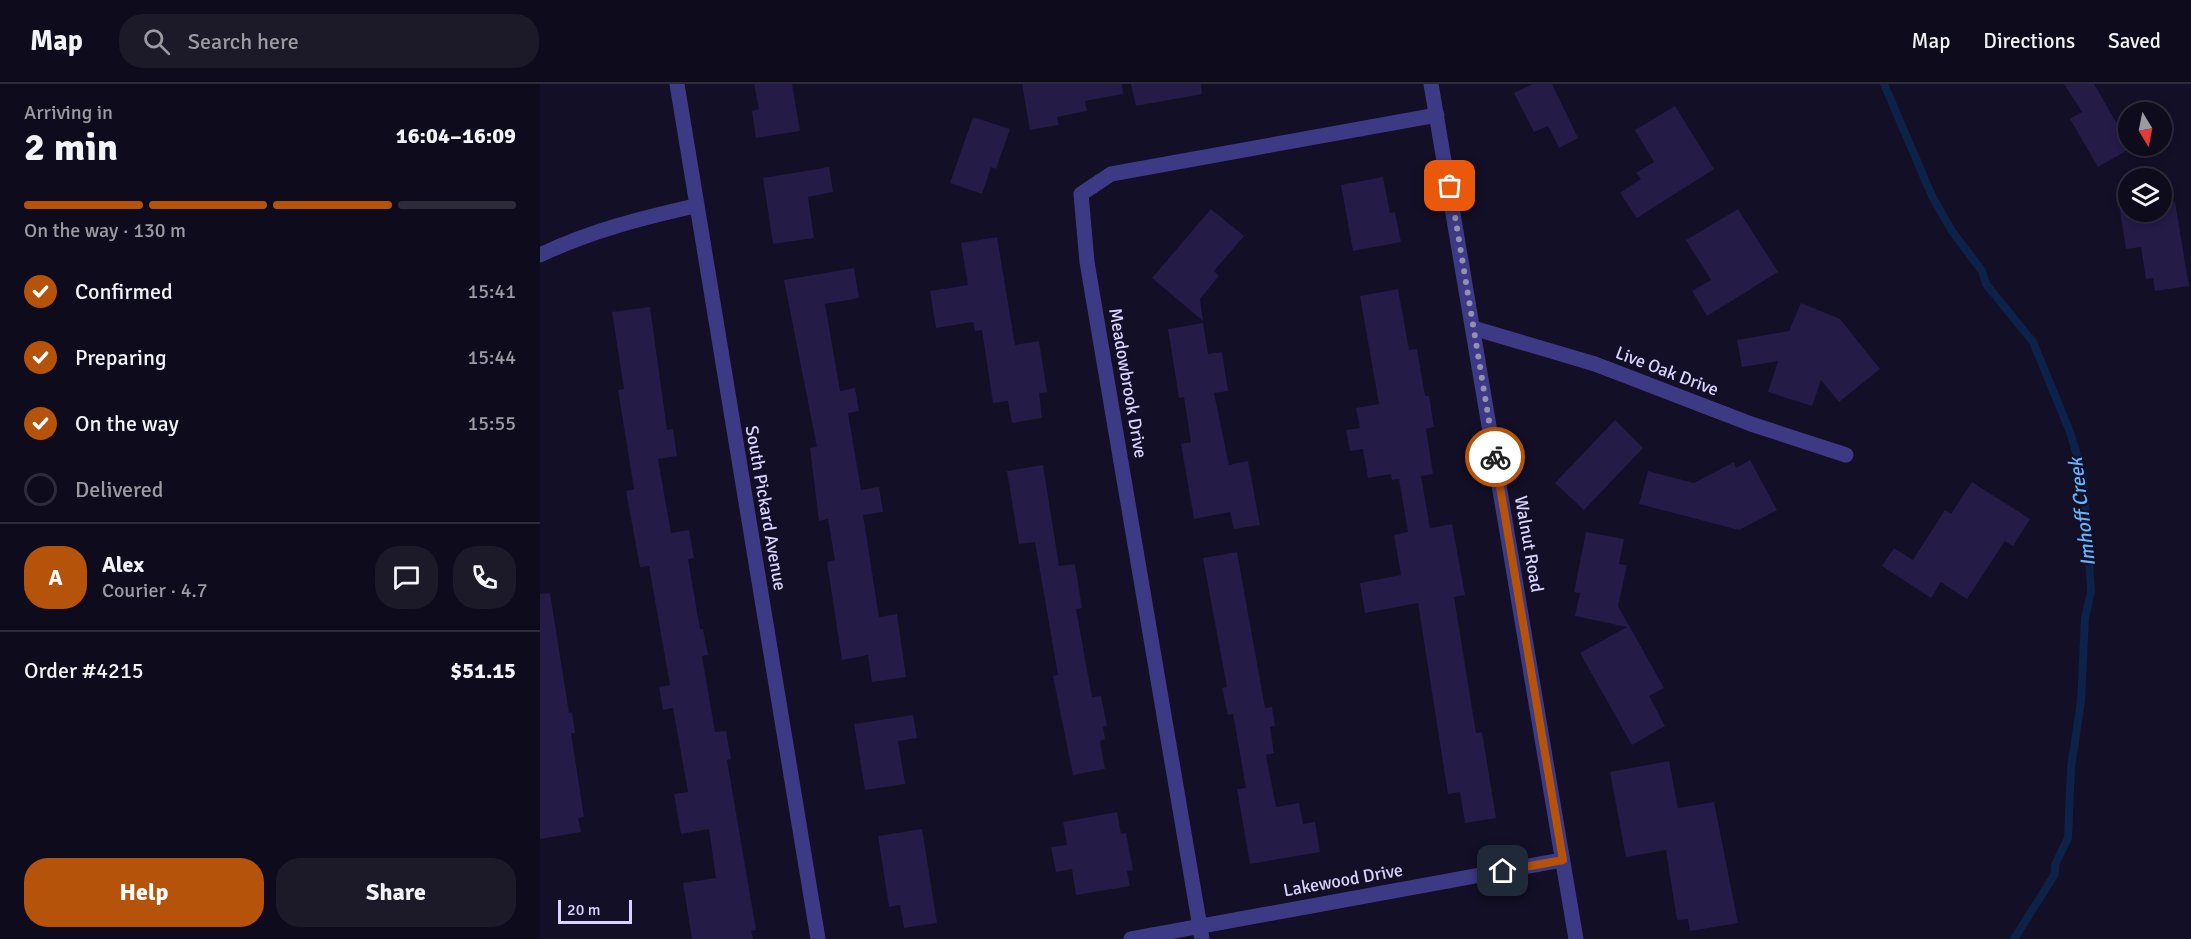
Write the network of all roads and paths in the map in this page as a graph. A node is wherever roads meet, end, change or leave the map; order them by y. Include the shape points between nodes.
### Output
1 (677, 84) edge
2 (1431, 84) edge
3 (1437, 115) junction
4 (695, 206) junction
5 (540, 255) edge
6 (1473, 327) junction
7 (1846, 455) dead end
8 (1563, 860) junction
9 (1200, 932) edge
10 (818, 939) edge
11 (1131, 939) edge
12 (1576, 939) edge

1 - 4 street, South Pickard Avenue
2 - 3 street, Walnut Road
3 - 6 street, Walnut Road
3 - 9 street, Meadowbrook Drive via 1111,174 1081,194 1087,262
4 - 5 street via 600,230
4 - 10 street, South Pickard Avenue
6 - 7 street, Live Oak Drive via 1595,364 1751,424
6 - 8 street, Walnut Road
8 - 9 street, Lakewood Drive
8 - 12 street, Walnut Road
9 - 11 street, Lakewood Drive

